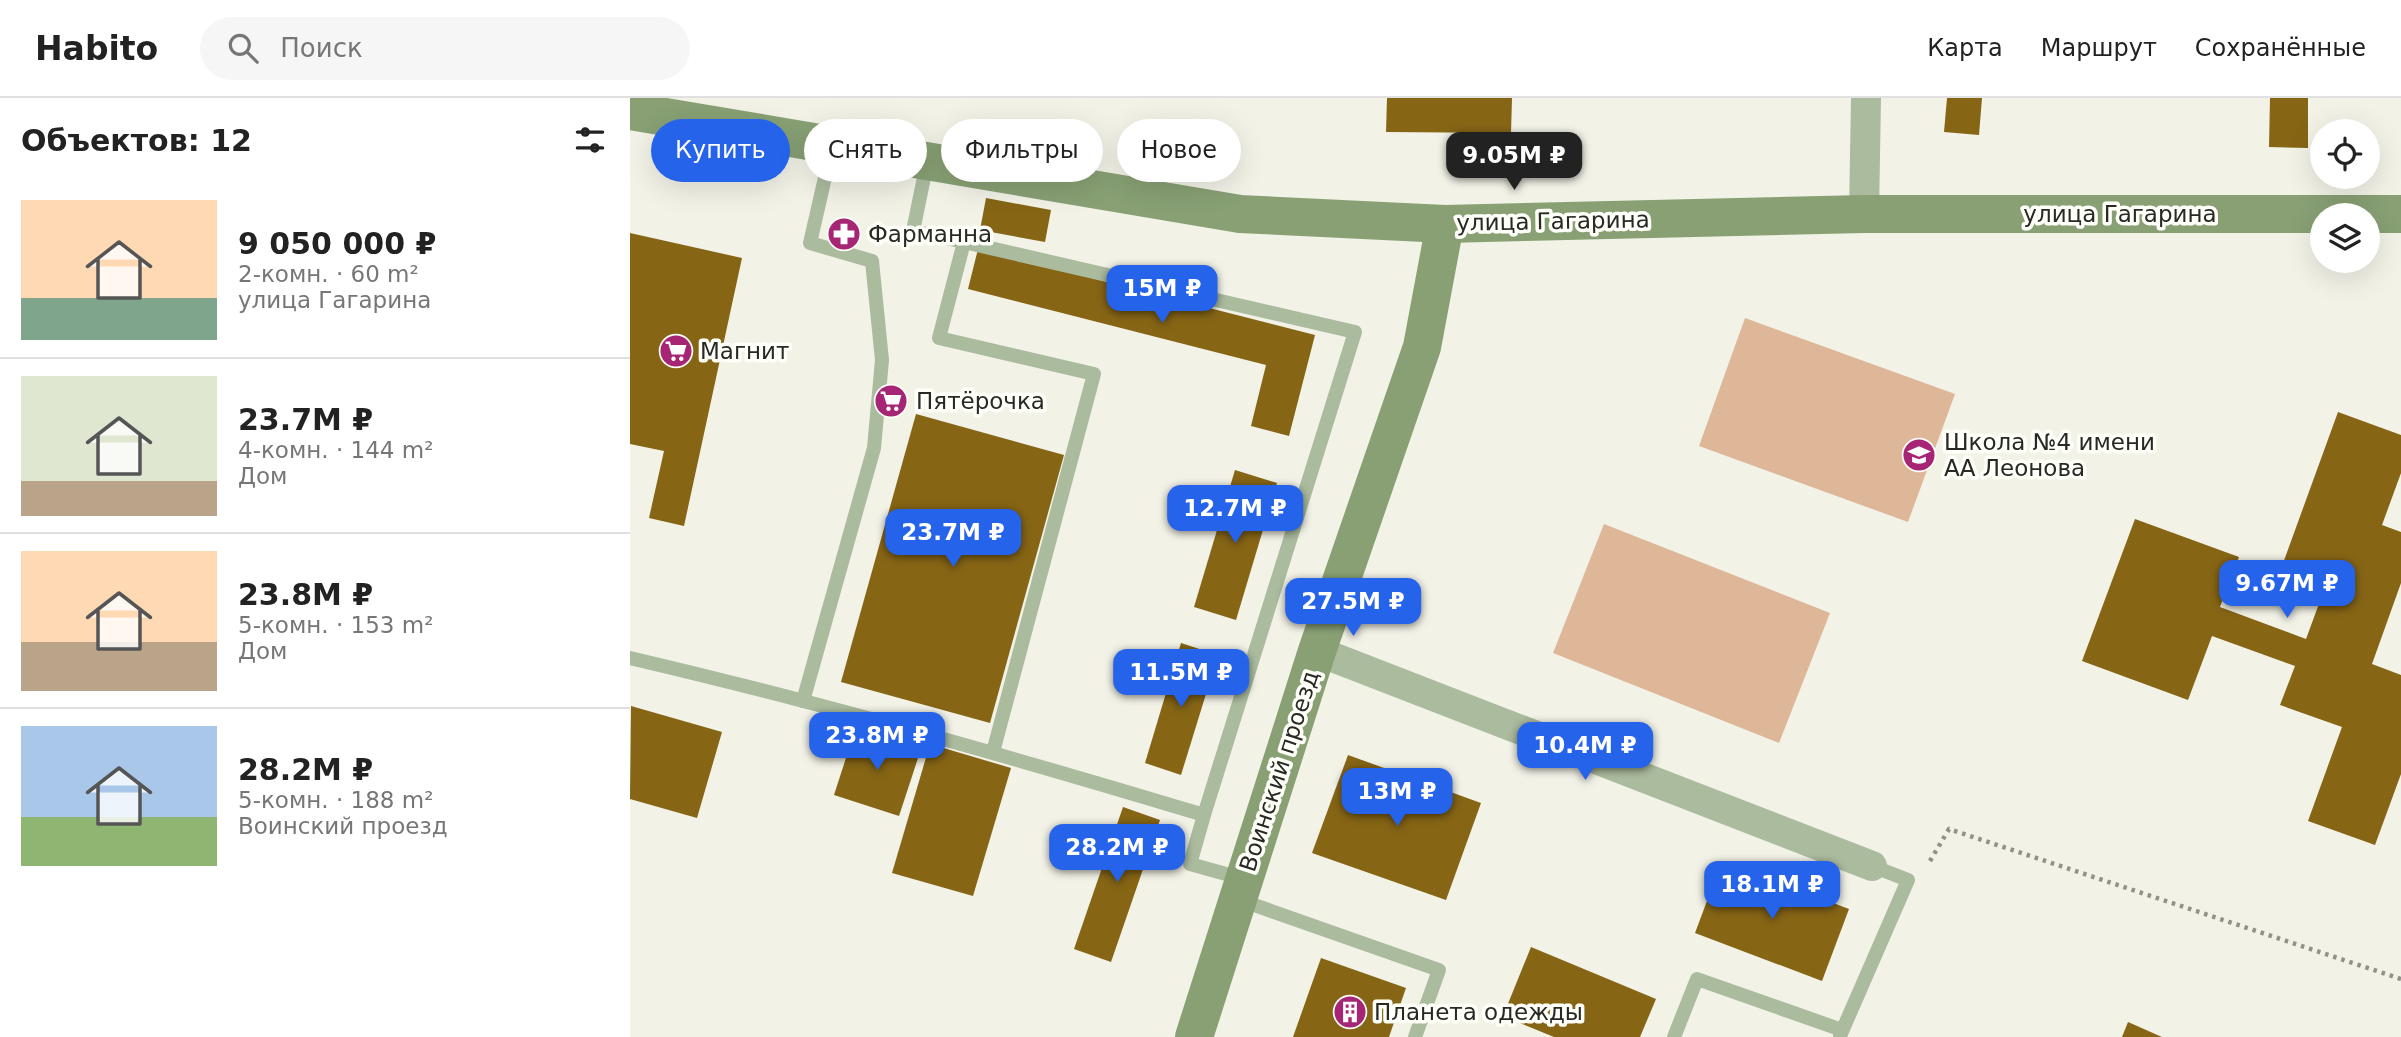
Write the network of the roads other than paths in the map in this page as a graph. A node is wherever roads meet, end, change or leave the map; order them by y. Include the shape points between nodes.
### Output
1 (1866, 98) edge
2 (630, 111) edge
3 (804, 140) edge
4 (927, 162) edge
5 (824, 182) edge
6 (923, 182) edge
7 (1864, 214) junction
8 (2401, 215) edge
9 (1445, 224) junction
10 (964, 242) junction
11 (1317, 650) junction
12 (630, 658) edge
13 (803, 701) junction
14 (993, 752) junction
15 (1205, 815) junction
16 (1872, 866) joint
17 (1241, 889) junction
18 (1841, 1034) edge
19 (1194, 1037) edge
20 (1415, 1037) edge
21 (1674, 1037) edge

1 - 7 street
2 - 3 main road, улица Гагарина
4 - 9 main road, улица Гагарина via 1240,214
5 - 13 lane via 810,243 872,261 882,360 874,448
6 - 10 lane via 913,231
7 - 8 main road, улица Гагарина
7 - 9 main road, улица Гагарина
9 - 11 main road, Воинский проезд via 1422,347
10 - 14 lane via 939,338 1094,374
10 - 15 lane via 1355,332
11 - 16 street
11 - 17 main road, Воинский проезд
12 - 13 lane
13 - 14 lane
14 - 15 lane
15 - 17 lane via 1190,864
16 - 18 lane via 1908,880
17 - 19 main road, Воинский проезд
17 - 20 lane via 1439,970
18 - 21 lane via 1696,979

